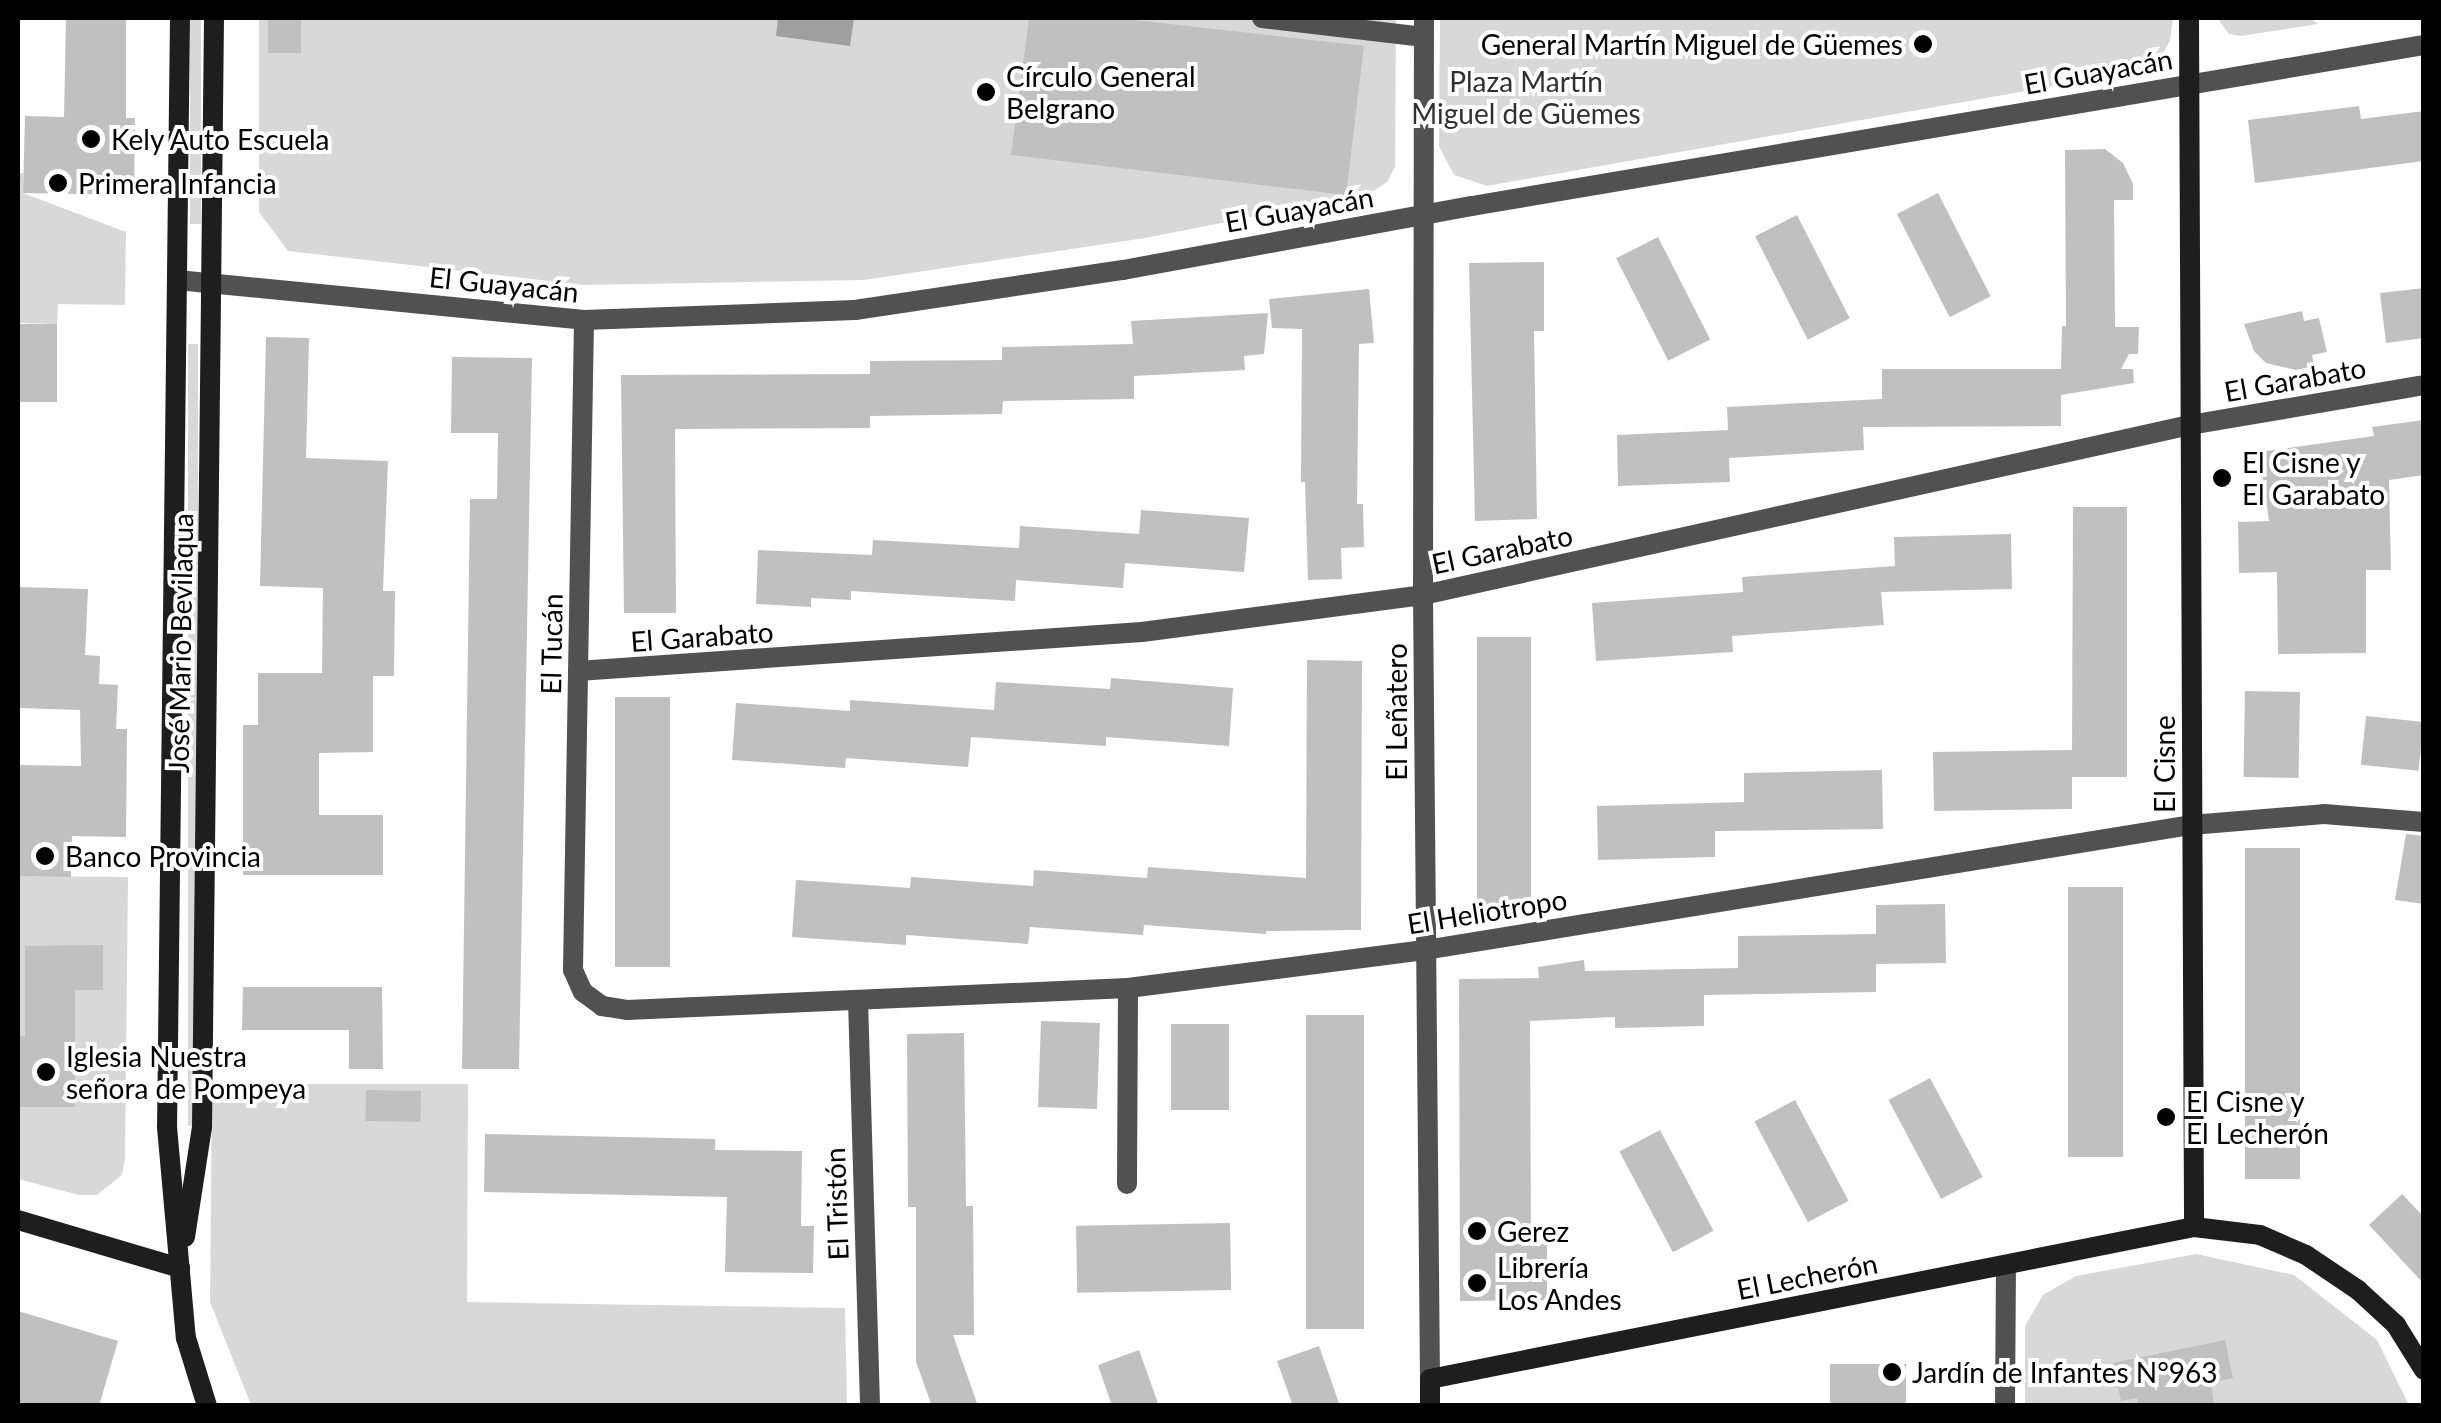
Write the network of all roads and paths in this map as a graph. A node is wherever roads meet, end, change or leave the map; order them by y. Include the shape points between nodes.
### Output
1 (180, 18) edge
2 (214, 18) edge
3 (1262, 18) edge
4 (2189, 18) edge
5 (1424, 27) edge
6 (2424, 45) edge
7 (2189, 83) junction
8 (1423, 214) junction
9 (177, 280) junction
10 (211, 282) junction
11 (584, 320) junction
12 (2424, 385) edge
13 (2190, 425) junction
14 (1423, 595) junction
15 (578, 671) junction
16 (2424, 822) edge
17 (2192, 825) junction
18 (1426, 950) junction
19 (574, 970) joint
20 (1128, 988) junction
21 (858, 1000) junction
22 (1127, 1184) dead end
23 (18, 1220) edge
24 (2194, 1227) junction
25 (2006, 1265) junction
26 (180, 1268) junction
27 (2424, 1370) edge
28 (1430, 1380) junction
29 (207, 1406) edge
30 (870, 1406) edge
31 (1430, 1406) edge
32 (2005, 1406) edge

1 - 9 street, José Mario Bevilaqua
2 - 10 street, José Mario Bevilaqua
3 - 5 street
4 - 7 street, El Cisne
5 - 8 street, El Leñatero
6 - 7 street, El Guayacán
7 - 8 street, El Guayacán
7 - 13 street, El Cisne
8 - 11 street, El Guayacán via 1123,270 855,310
8 - 14 street, El Leñatero
9 - 10 street, El Guayacán
9 - 26 street, José Mario Bevilaqua via 167,1127
10 - 11 street, El Guayacán
10 - 26 street, José Mario Bevilaqua via 202,1127
11 - 15 street, El Tucán
12 - 13 street, El Garabato
13 - 14 street, El Garabato
13 - 17 street, El Cisne
14 - 15 street, El Garabato via 1122,633
14 - 18 street, El Leñatero
15 - 19 street, El Tucán
16 - 17 street, El Heliotropo via 2324,814
17 - 18 street, El Heliotropo
17 - 24 street, El Cisne
18 - 20 street, El Heliotropo
18 - 28 street, El Leñatero
19 - 21 street, El Heliotropo via 583,992 602,1006 627,1010
20 - 21 street, El Heliotropo
20 - 22 street
21 - 30 street, El Tristón
23 - 26 street
24 - 25 street, El Lecherón
24 - 27 street via 2260,1235 2306,1255 2396,1325
25 - 28 street, El Lecherón
25 - 32 street
26 - 29 street, José Mario Bevilaqua via 186,1338
28 - 31 street, El Leñatero

